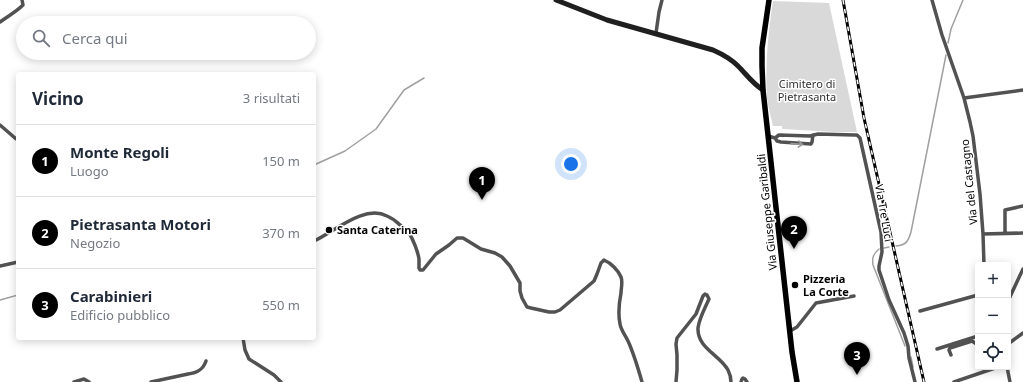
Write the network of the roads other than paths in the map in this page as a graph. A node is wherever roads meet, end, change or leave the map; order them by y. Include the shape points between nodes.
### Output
1 (22, 0) edge
2 (556, 0) edge
3 (662, 0) edge
4 (769, 0) edge
5 (932, 0) edge
6 (0, 22) edge
7 (656, 33) junction
8 (763, 90) junction
9 (1023, 90) edge
10 (964, 98) junction
11 (0, 125) edge
12 (813, 135) junction
13 (768, 136) junction
14 (775, 138) junction
15 (16, 139) edge
16 (1023, 206) edge
17 (1005, 233) junction
18 (1023, 233) edge
19 (983, 234) junction
20 (316, 240) edge
21 (16, 262) edge
22 (984, 262) edge
23 (0, 266) edge
24 (1023, 268) edge
25 (854, 296) dead end
26 (975, 296) edge
27 (1009, 298) edge
28 (920, 311) dead end
29 (790, 331) junction
30 (1023, 333) edge
31 (975, 337) edge
32 (243, 340) edge
33 (1011, 342) edge
34 (975, 344) edge
35 (937, 349) dead end
36 (951, 355) dead end
37 (206, 361) dead end
38 (989, 370) edge
39 (1008, 370) edge
40 (74, 382) edge
41 (89, 382) edge
42 (152, 382) edge
43 (282, 382) edge
44 (642, 382) edge
45 (676, 382) edge
46 (731, 382) edge
47 (741, 382) edge
48 (747, 382) edge
49 (797, 382) edge
50 (915, 382) edge
51 (954, 382) edge
52 (1010, 382) edge

1 - 6 street via 23,5
2 - 7 street via 607,20
3 - 7 street
4 - 8 main road, Via Giuseppe Garibaldi via 762,48
5 - 10 street, Via del Castagno
7 - 8 street via 721,54 737,65
8 - 13 main road, Via Giuseppe Garibaldi
9 - 10 street
10 - 19 street, Via del Castagno via 973,136
11 - 15 street
12 - 14 street, Via Tre Luci via 779,135
14 -> 12 street, Via Tre Luci via 781,142 810,144
12 - 50 street, Via Tre Luci via 857,135 860,138 881,232 882,252 879,270 904,333
13 - 14 street, Via Tre Luci
13 - 29 main road, Via Giuseppe Garibaldi
16 - 17 street via 1005,210
17 - 18 street
17 - 19 street
19 - 22 street, Via del Castagno
20 - 44 street via 359,217 379,213 400,224 408,232 418,255 419,268 423,270 433,256 457,238 463,238 481,249 502,257 520,283 524,303 528,307 549,312 560,310 594,281 604,260 621,277 619,323
21 - 23 street
24 - 27 street
25 - 29 street via 816,303 797,327
26 - 28 street
29 - 49 main road, Via Giuseppe Garibaldi
30 - 33 street
31 - 35 street
32 - 43 street via 249,359
34 - 36 street via 972,342 950,348
37 - 42 street via 200,371
38 - 51 street
39 - 52 street
40 - 41 street via 84,379
45 - 46 street via 677,338 696,314 705,294 709,299 698,328 699,334 703,343 727,368
47 - 48 street via 743,378

